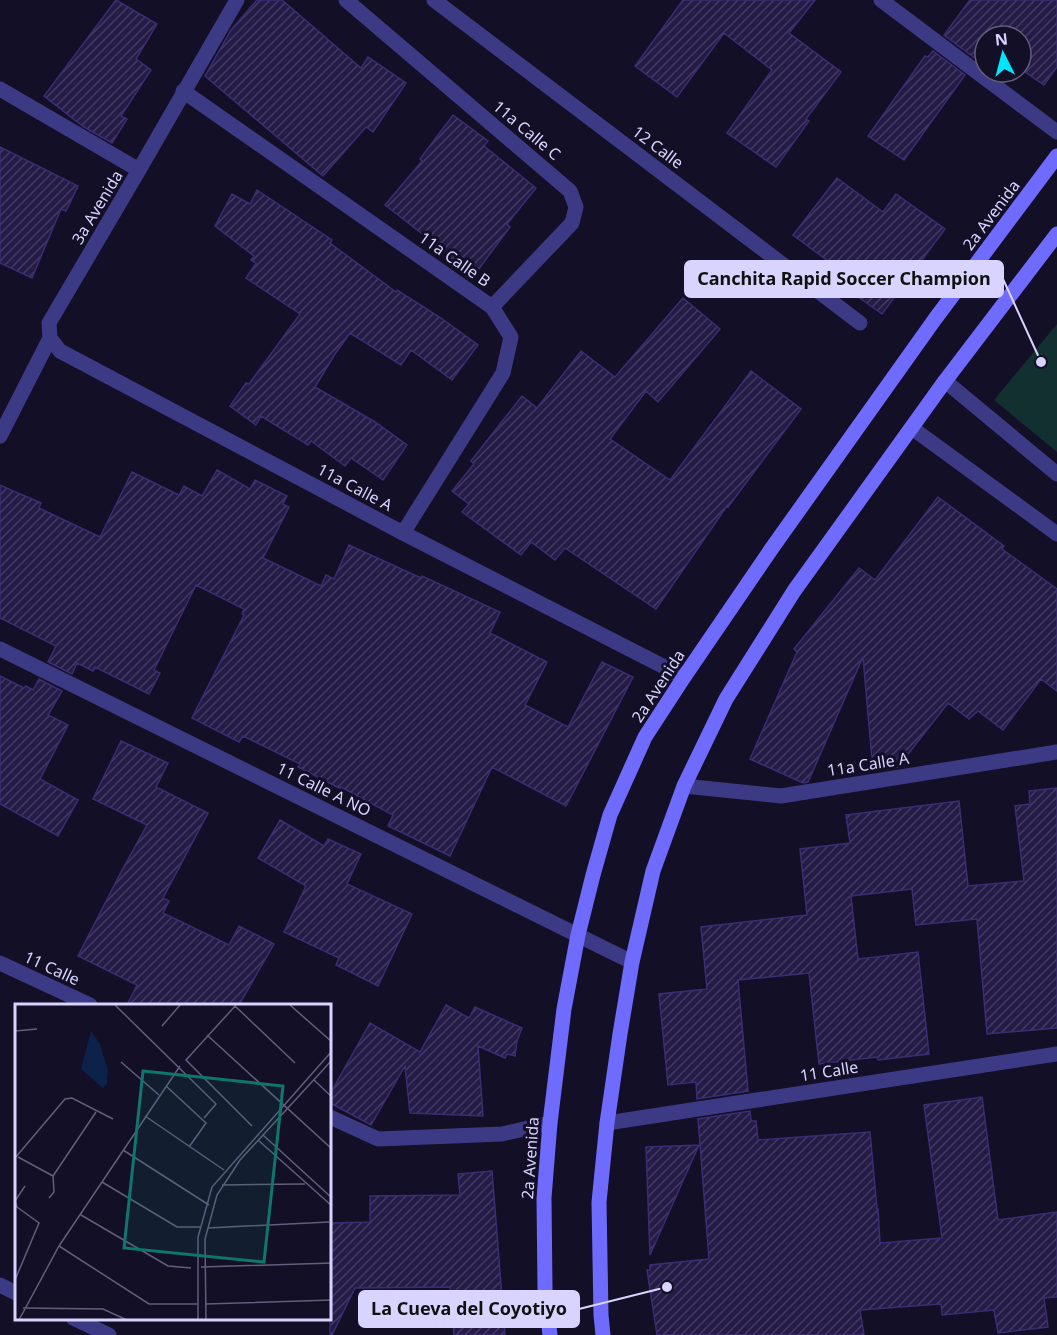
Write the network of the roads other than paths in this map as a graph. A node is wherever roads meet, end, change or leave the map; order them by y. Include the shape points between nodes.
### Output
1 (237, 0) edge
2 (346, 0) edge
3 (434, 0) edge
4 (881, 0) edge
5 (0, 89) edge
6 (183, 91) junction
7 (1057, 132) edge
8 (1057, 156) edge
9 (139, 170) junction
10 (1057, 234) edge
11 (492, 307) junction
12 (860, 323) dead end
13 (50, 338) junction
14 (945, 381) junction
15 (912, 428) junction
16 (0, 436) edge
17 (1057, 474) edge
18 (404, 533) junction
19 (1057, 534) edge
20 (0, 649) edge
21 (684, 677) junction
22 (1057, 752) edge
23 (684, 786) junction
24 (578, 935) junction
25 (632, 962) junction
26 (0, 963) edge
27 (88, 1004) edge
28 (1057, 1054) edge
29 (332, 1118) edge
30 (550, 1123) junction
31 (607, 1123) junction
32 (0, 1285) edge
33 (15, 1292) edge
34 (77, 1320) edge
35 (109, 1335) edge
36 (550, 1335) edge
37 (603, 1335) edge

1 - 6 street, 3a Avenida
2 - 11 street, 11a Calle C via 570,191 576,207 572,223
3 - 12 street, 12 Calle
4 - 7 street
5 - 9 street
6 - 9 street, 3a Avenida
6 - 11 street, 11a Calle B
8 - 21 street, 2a Avenida via 935,319
9 - 13 street, 3a Avenida via 49,323
10 - 14 street
11 - 18 street, 11a Calle B via 511,336 503,373
13 - 16 street, 3a Avenida
13 - 18 street, 11a Calle A via 60,351
14 - 15 street
14 - 17 street
15 - 19 street
15 - 23 street via 794,591 726,699
18 - 21 street, 11a Calle A
20 - 24 street, 11 Calle A NO
21 - 24 street, 2a Avenida via 645,738 610,815
22 - 23 street, 11a Calle A via 781,796
23 - 25 street via 653,871
24 - 25 street, 11 Calle A NO
24 - 30 street, 2a Avenida
25 - 31 street
26 - 27 street, 11 Calle
28 - 31 street, 11 Calle
29 - 30 street via 378,1139 502,1134
30 - 36 street, 2a Avenida via 544,1198
31 - 37 street via 599,1202
32 - 33 street
34 - 35 street

